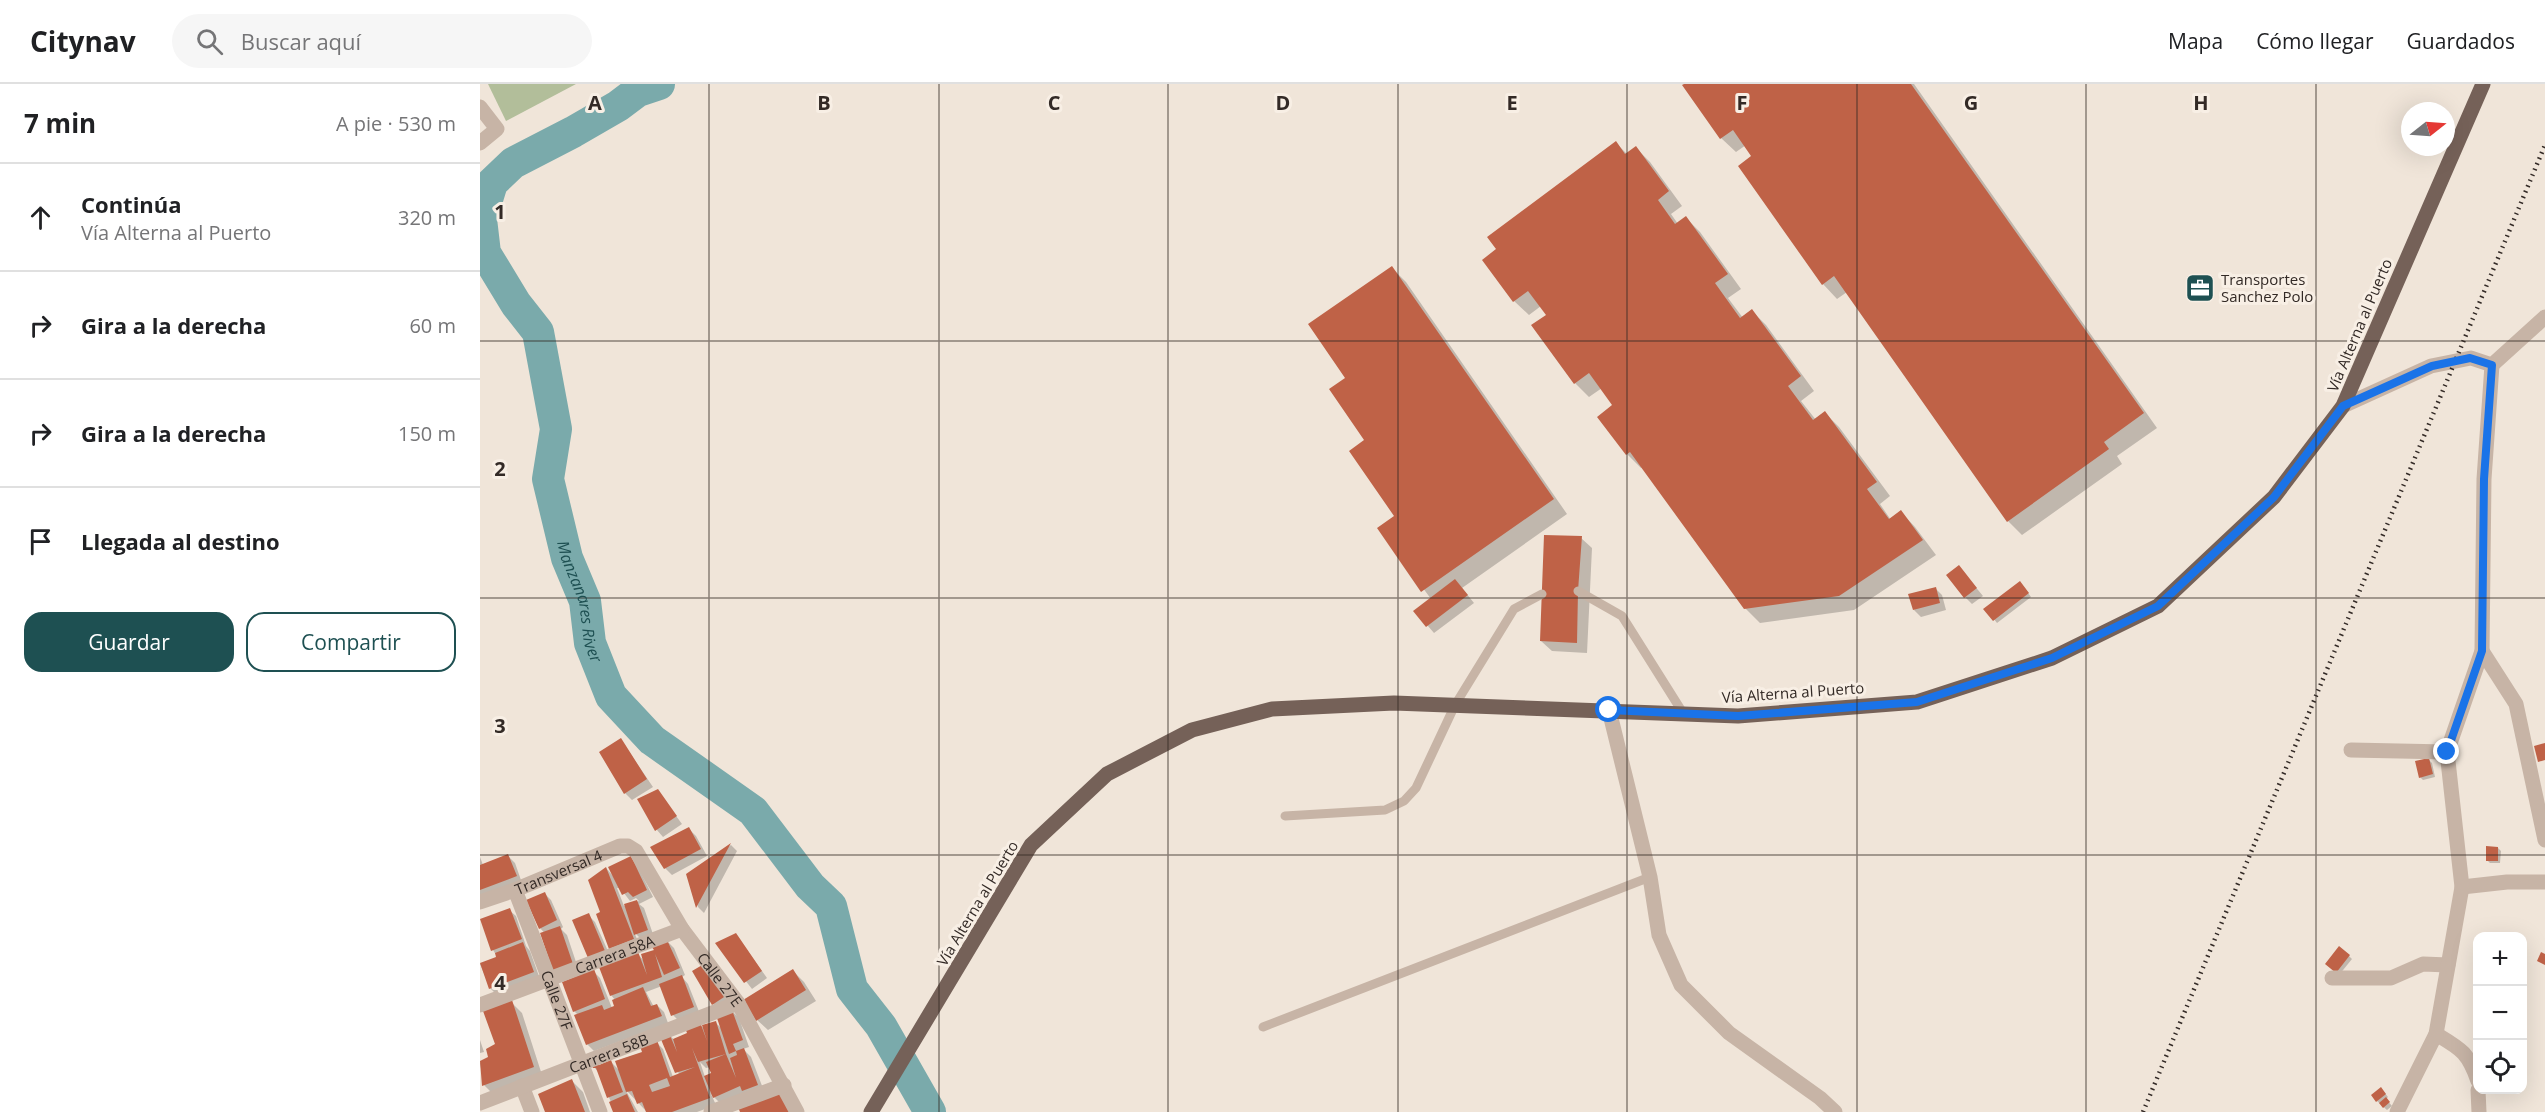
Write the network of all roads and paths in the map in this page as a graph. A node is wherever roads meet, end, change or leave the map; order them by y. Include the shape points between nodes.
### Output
1 (2483, 84) edge
2 (480, 107) edge
3 (480, 143) edge
4 (2545, 317) edge
5 (2492, 365) junction
6 (2343, 406) junction
7 (1578, 591) dead end
8 (1542, 594) dead end
9 (2482, 651) junction
10 (1455, 705) junction
11 (1609, 710) junction
12 (1683, 713) junction
13 (2351, 750) dead end
14 (2447, 752) junction
15 (1285, 816) dead end
16 (2545, 840) edge
17 (636, 851) joint
18 (1650, 877) junction
19 (2545, 882) edge
20 (2462, 887) junction
21 (515, 890) junction
22 (480, 902) edge
23 (682, 929) junction
24 (2448, 965) junction
25 (2332, 978) dead end
26 (549, 979) junction
27 (738, 1003) junction
28 (480, 1005) edge
29 (1263, 1027) dead end
30 (2436, 1034) junction
31 (581, 1063) junction
32 (2473, 1067) edge
33 (784, 1085) junction
34 (522, 1086) junction
35 (2478, 1094) edge
36 (480, 1103) edge
37 (532, 1112) edge
38 (600, 1112) edge
39 (711, 1112) edge
40 (797, 1112) edge
41 (871, 1112) edge
42 (1835, 1112) edge
43 (2397, 1112) edge
44 (2479, 1112) edge

1 - 6 main road, Vía Alterna al Puerto
2 - 3 street via 497,129
4 - 5 street
5 - 6 street via 2470,358 2432,366
5 - 9 street via 2484,479
6 - 12 main road, Vía Alterna al Puerto via 2274,497 2158,606 2052,658 1917,702 1738,716
7 - 12 lane via 1622,616
8 - 10 lane via 1514,609
9 - 14 street
9 - 16 street via 2516,704
10 - 11 main road, Vía Alterna al Puerto
10 - 15 lane via 1416,788 1404,801 1385,810
10 - 41 main road, Vía Alterna al Puerto via 1394,703 1272,709 1192,730 1107,774 1031,845
11 - 12 main road, Vía Alterna al Puerto
11 - 18 street
13 - 14 street
14 - 20 street
17 - 21 street, Transversal 4 via 620,846
17 - 23 street, Calle 27E
18 - 29 lane
18 - 42 street via 1659,935 1682,985 1729,1033
19 - 20 street
20 - 24 street
21 - 22 street, Transversal 4
21 - 26 street, Calle 27F
23 - 26 street, Carrera 58A
23 - 27 street, Calle 27E
24 - 25 street via 2423,964 2391,978
24 - 30 street
26 - 28 street, Carrera 58A
26 - 31 street, Calle 27F
27 - 31 street, Carrera 58B
27 - 33 street, Calle 27E
30 - 32 street via 2463,1050
30 - 43 street
31 - 34 street, Carrera 58B
31 - 38 street, Calle 27F
33 - 39 street
33 - 40 street, Calle 27E
34 - 36 street, Carrera 58B
34 - 37 street
35 - 44 street

